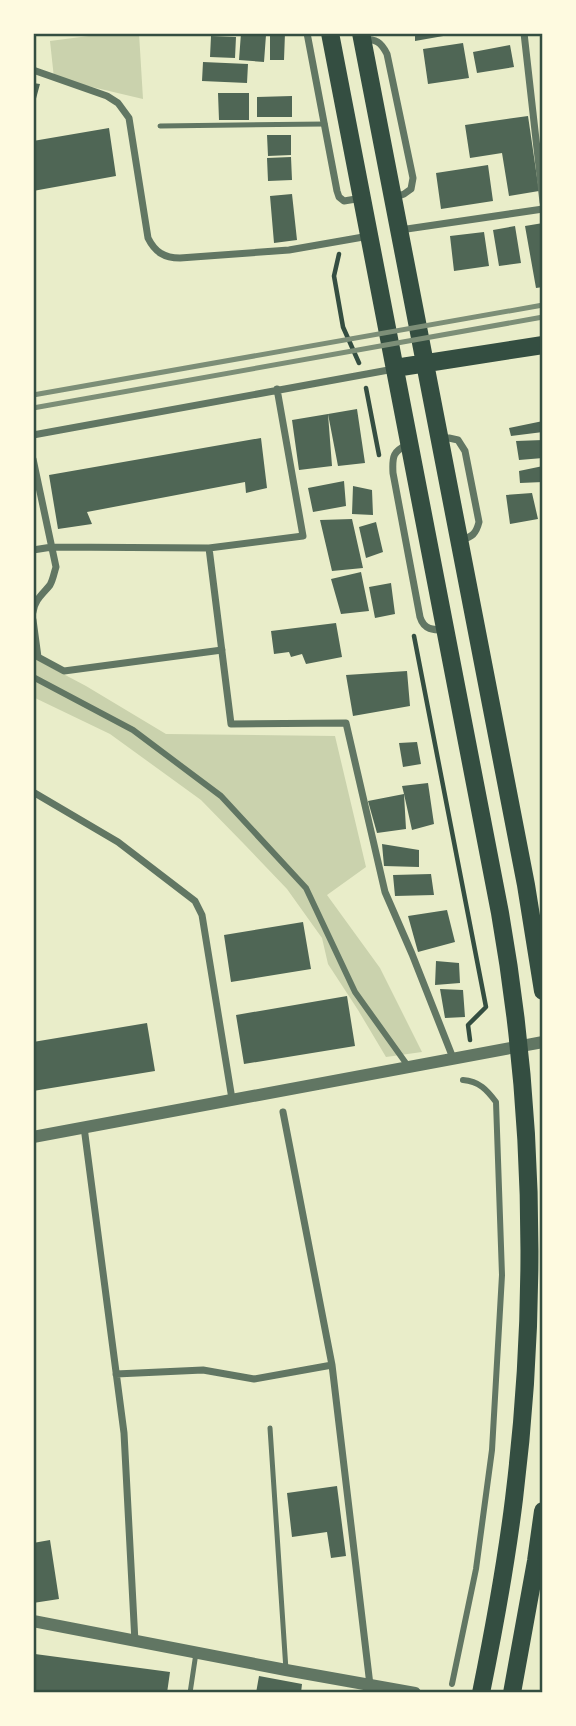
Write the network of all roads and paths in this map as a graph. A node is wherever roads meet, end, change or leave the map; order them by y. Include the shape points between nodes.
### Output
1 (307, 33) edge
2 (331, 33) edge
3 (524, 33) edge
4 (361, 36) edge
5 (33, 69) edge
6 (325, 124) junction
7 (160, 126) dead end
8 (363, 198) junction
9 (543, 202) edge
10 (543, 209) edge
11 (399, 230) junction
12 (370, 236) junction
13 (340, 252) dead end
14 (543, 345) edge
15 (425, 364) junction
16 (395, 368) junction
17 (363, 374) junction
18 (277, 389) junction
19 (33, 435) edge
20 (379, 457) dead end
21 (33, 459) edge
22 (52, 547) junction
23 (209, 548) junction
24 (33, 550) edge
25 (33, 612) edge
26 (33, 620) edge
27 (414, 636) dead end
28 (222, 650) junction
29 (33, 677) edge
30 (33, 792) edge
31 (543, 990) edge
32 (543, 1042) edge
33 (519, 1046) junction
34 (472, 1055) junction
35 (453, 1058) junction
36 (408, 1066) junction
37 (463, 1080) dead end
38 (232, 1099) junction
39 (283, 1112) dead end
40 (84, 1127) junction
41 (33, 1137) edge
42 (331, 1365) junction
43 (116, 1374) junction
44 (270, 1428) dead end
45 (543, 1511) edge
46 (33, 1621) edge
47 (135, 1642) junction
48 (196, 1653) junction
49 (286, 1670) junction
50 (452, 1684) dead end
51 (370, 1685) junction
52 (389, 1690) edge
53 (190, 1693) edge
54 (415, 1693) edge
55 (481, 1693) edge
56 (512, 1693) edge

1 - 6 street
2 - 8 main road
3 - 9 street
4 - 11 main road
5 - 12 street via 107,96 129,118 148,238 161,254 180,258 289,250
6 - 7 lane
6 - 8 street via 339,197 344,201
8 - 12 main road
10 - 11 street
11 - 15 main road
12 - 16 main road
13 - 17 path via 334,276 343,327
14 - 15 main road
15 - 16 main road
15 - 31 main road
16 - 17 street
16 - 33 main road via 509,962
17 - 18 street
17 - 20 path
18 - 19 street
18 - 23 street via 303,536
21 - 22 street
22 - 23 street
22 - 24 street
22 - 25 street via 56,567 52,583
23 - 28 street
26 - 28 street via 38,657 64,671
27 - 34 path via 486,1007 468,1025
28 - 35 street via 231,724 346,723 385,892
29 - 36 street via 133,730 221,796 306,888 355,992
30 - 38 street via 118,842 195,901 202,915
32 - 33 street
33 - 34 street
33 - 55 main road via 529,1227 526,1362 514,1500
34 - 35 street
35 - 36 street
36 - 38 street
37 - 50 street via 473,1080 496,1102 502,1275 492,1450 476,1569
38 - 40 street
39 - 42 street
40 - 41 street
40 - 43 street
42 - 43 street via 254,1379 203,1370
42 - 51 street
43 - 47 street via 124,1433
44 - 49 lane
45 - 56 main road
46 - 47 street
47 - 48 street
48 - 49 street
48 - 53 lane
49 - 51 street
51 - 52 street
52 - 54 street

